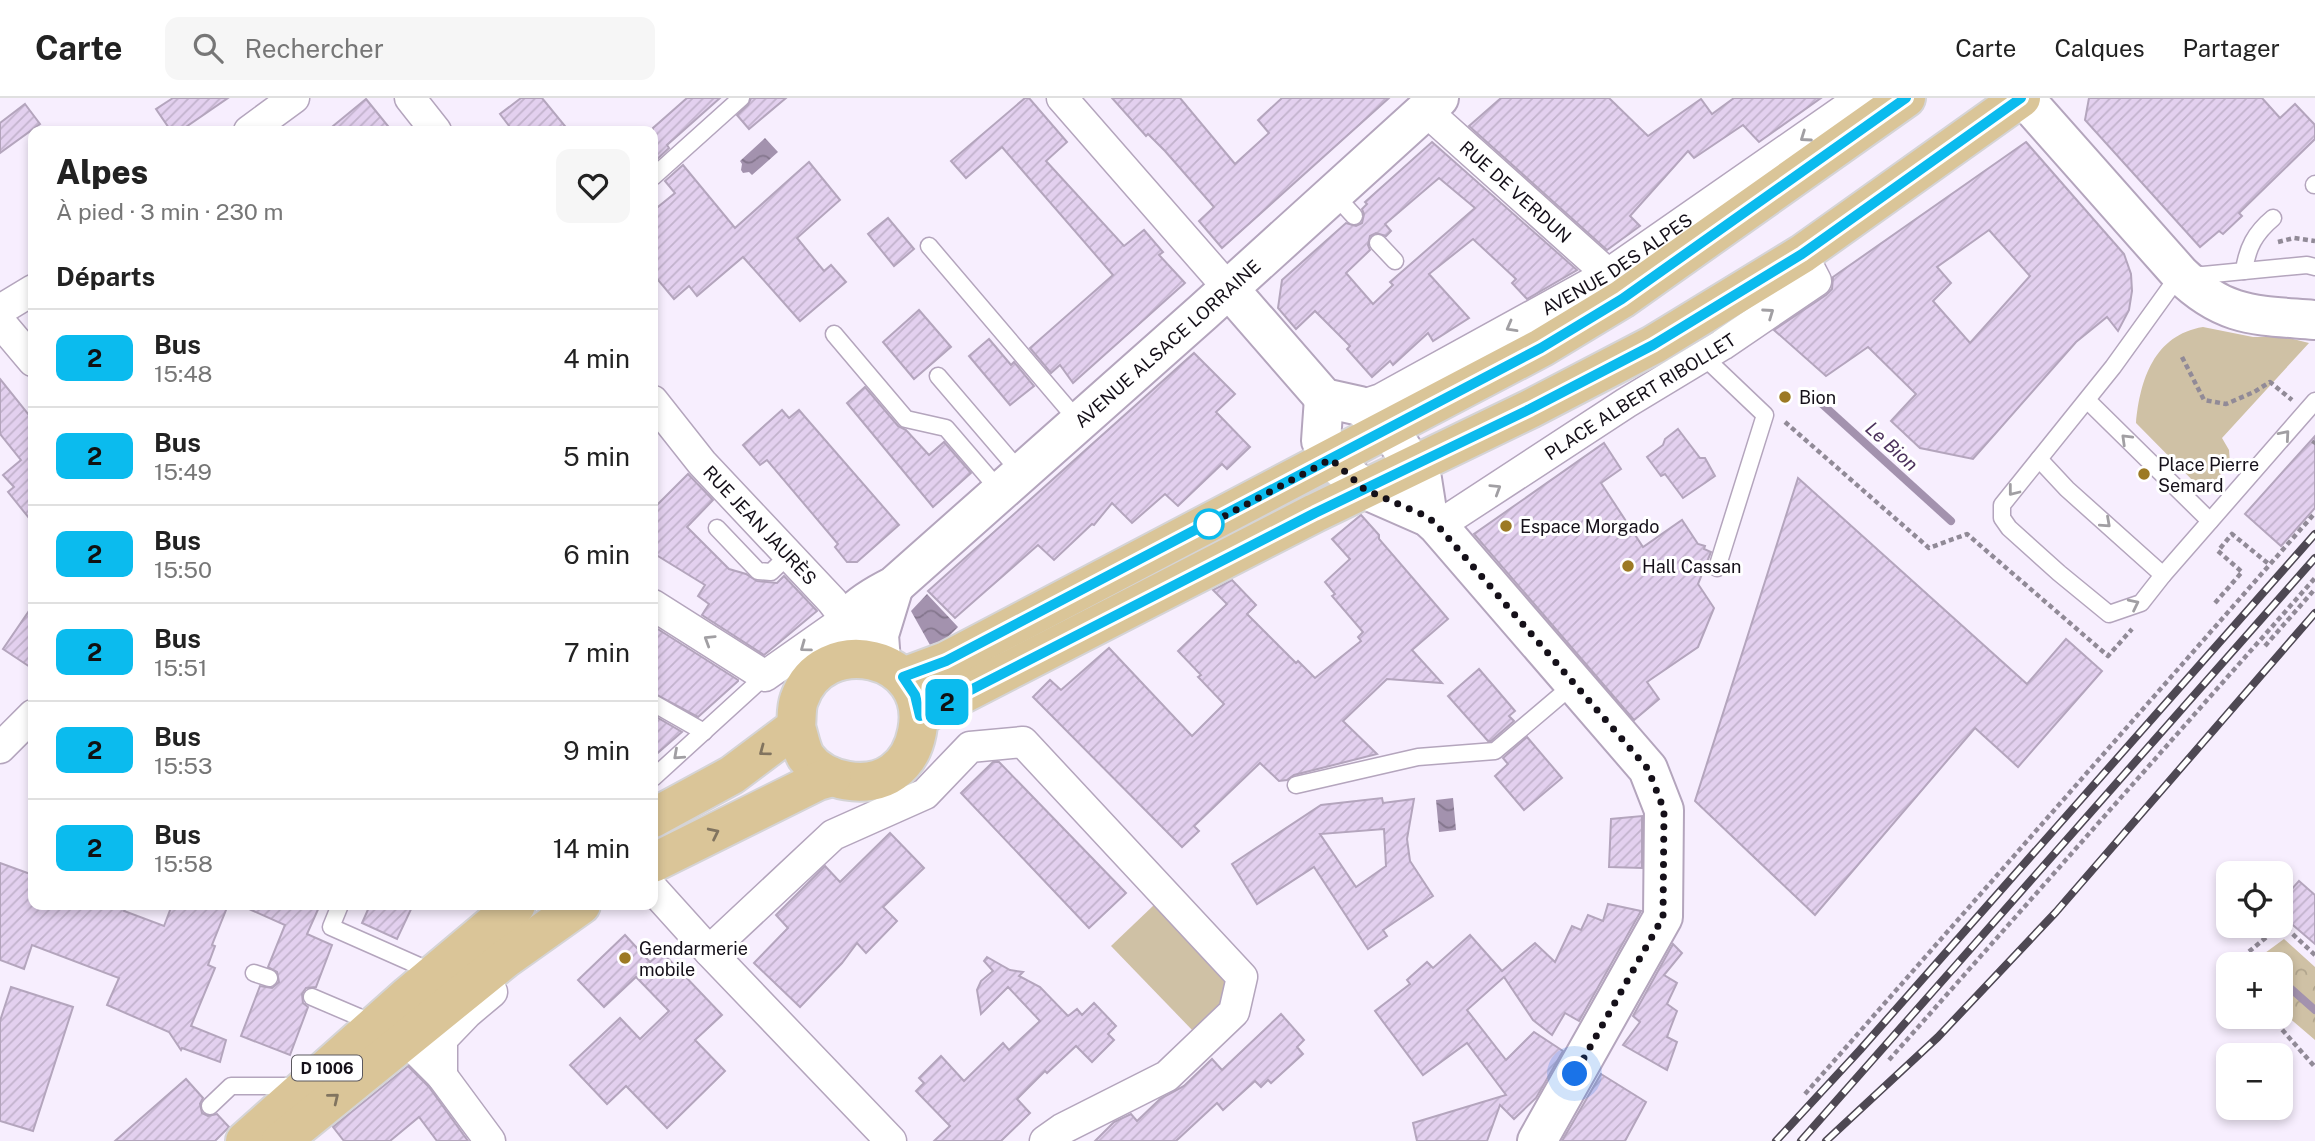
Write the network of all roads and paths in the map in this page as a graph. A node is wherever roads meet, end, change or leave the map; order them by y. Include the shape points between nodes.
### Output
1 (294, 98) edge
2 (410, 98) edge
3 (741, 98) edge
4 (1062, 98) edge
5 (1861, 98) edge
6 (1906, 98) edge
7 (2022, 98) edge
8 (1432, 104) edge
9 (256, 126) edge
10 (432, 126) edge
11 (658, 173) edge
12 (2273, 218) dead end
13 (1378, 243) dead end
14 (929, 246) dead end
15 (1802, 254) junction
16 (1395, 261) dead end
17 (2315, 267) edge
18 (2250, 270) junction
19 (1608, 274) junction
20 (2180, 274) junction
21 (1229, 289) junction
22 (28, 293) edge
23 (0, 310) edge
24 (2315, 320) edge
25 (0, 322) edge
26 (834, 334) dead end
27 (28, 355) edge
28 (1703, 356) junction
29 (2182, 357) dead end
30 (938, 376) dead end
31 (2087, 400) junction
32 (2311, 406) edge
33 (658, 407) edge
34 (1358, 411) junction
35 (1079, 422) junction
36 (1331, 459) junction
37 (2039, 459) junction
38 (1413, 465) junction
39 (1011, 483) junction
40 (1364, 489) junction
41 (2315, 513) edge
42 (1433, 521) junction
43 (2210, 521) junction
44 (717, 528) dead end
45 (789, 555) junction
46 (2270, 565) junction
47 (1717, 568) dead end
48 (2163, 575) junction
49 (2315, 578) edge
50 (2315, 589) edge
51 (2216, 601) dead end
52 (658, 608) edge
53 (2267, 645) dead end
54 (877, 648) junction
55 (765, 676) junction
56 (1574, 684) junction
57 (658, 706) edge
58 (920, 716) junction
59 (28, 720) edge
60 (796, 727) junction
61 (704, 732) junction
62 (0, 748) edge
63 (658, 773) edge
64 (832, 778) junction
65 (1296, 785) dead end
66 (708, 789) junction
67 (658, 815) edge
68 (658, 828) edge
69 (658, 861) edge
70 (658, 895) edge
71 (338, 910) edge
72 (502, 914) edge
73 (566, 915) edge
74 (2293, 936) edge
75 (2266, 938) edge
76 (709, 951) junction
77 (2250, 952) edge
78 (2315, 955) edge
79 (435, 973) junction
80 (312, 997) dead end
81 (2282, 1029) edge
82 (370, 1030) junction
83 (416, 1032) junction
84 (1889, 1060) dead end
85 (2315, 1067) edge
86 (442, 1076) junction
87 (307, 1086) junction
88 (1805, 1094) dead end
89 (210, 1106) dead end
90 (246, 1141) edge
91 (281, 1141) edge
92 (490, 1141) edge
93 (891, 1141) edge
94 (1045, 1141) edge
95 (1537, 1141) edge

1 - 9 street
2 - 10 street
3 - 11 lane
4 - 21 street
5 -> 19 street, AVENUE DES ALPES
6 - 34 main road, AVENUE DES ALPES via 1622,299 1541,348
7 - 15 main road
7 - 20 street
8 - 19 street, RUE DE VERDUN
8 - 21 street, AVENUE ALSACE LORRAINE via 1343,205
12 - 18 lane via 2248,249
13 - 16 lane
14 - 35 lane
28 -> 15 street, PLACE ALBERT RIBOLLET via 1816,281
15 - 38 main road via 1653,345
17 - 18 lane
18 - 20 lane
19 -> 34 street, AVENUE DES ALPES
20 - 24 street via 2198,292 2232,310
20 - 31 lane
21 - 34 street
21 - 35 street, AVENUE ALSACE LORRAINE
22 - 23 street
25 - 27 street
26 - 39 lane via 906,419 946,428
42 -> 28 street, PLACE ALBERT RIBOLLET
28 - 47 lane via 1765,415
29 - 32 path via 2204,400 2226,404 2270,382
30 - 39 lane
31 - 37 lane
43 -> 31 lane
43 -> 32 lane
33 - 45 street, RUE JEAN JAURÈS via 702,463
34 - 36 main road, AVENUE DES ALPES
34 - 36 street via 1321,441
34 - 38 street
35 - 39 street, AVENUE ALSACE LORRAINE
36 - 40 street
36 - 54 main road, AVENUE DES ALPES via 946,661
37 -> 48 lane
37 -> 48 lane via 2002,505 2002,518 2009,528 2109,614 2141,603
38 - 40 main road
38 - 42 street
39 - 54 street, AVENUE ALSACE LORRAINE via 894,586 871,597
40 - 42 street
40 - 58 main road
41 - 46 path
42 - 56 street
43 - 48 lane
44 - 45 lane via 758,571 771,572
45 - 54 street, RUE JEAN JAURÈS
46 - 51 path via 2232,534 2218,551 2242,572
46 - 88 path
49 - 84 path
50 - 53 path
55 -> 52 street
54 -> 55 street, AVENUE ALSACE LORRAINE
54 - 58 main road via 915,695
54 - 60 main road, AVENUE DES ALPES via 814,676 799,699
55 - 61 lane, AVENUE ALSACE LORRAINE
56 - 65 lane via 1495,751 1418,757
56 - 95 street via 1648,769 1664,810 1663,917
57 - 61 lane
58 - 64 main road via 913,750 892,773 862,783
59 - 62 street
60 - 64 main road via 807,757
60 -> 66 main road
61 -> 63 lane, AVENUE ALSACE LORRAINE
69 -> 64 main road
66 - 67 main road
66 - 68 street via 693,806
70 - 76 street
71 - 79 lane via 331,927
72 - 79 main road, D 1006
72 - 83 street via 418,1007
73 - 83 main road, D 1006
73 - 86 street via 527,962 442,1040
74 - 78 path
75 - 77 path
76 - 93 street
76 - 94 street via 833,835 925,794 970,747 1023,742 1242,977 1234,1012 1167,1076
79 - 82 main road, D 1006
80 - 82 lane via 359,1017
81 - 85 path
82 - 87 main road, D 1006
83 - 86 street via 415,1049
91 -> 83 main road, D 1006
86 - 92 street
87 - 89 lane via 231,1086
87 - 90 main road, D 1006

